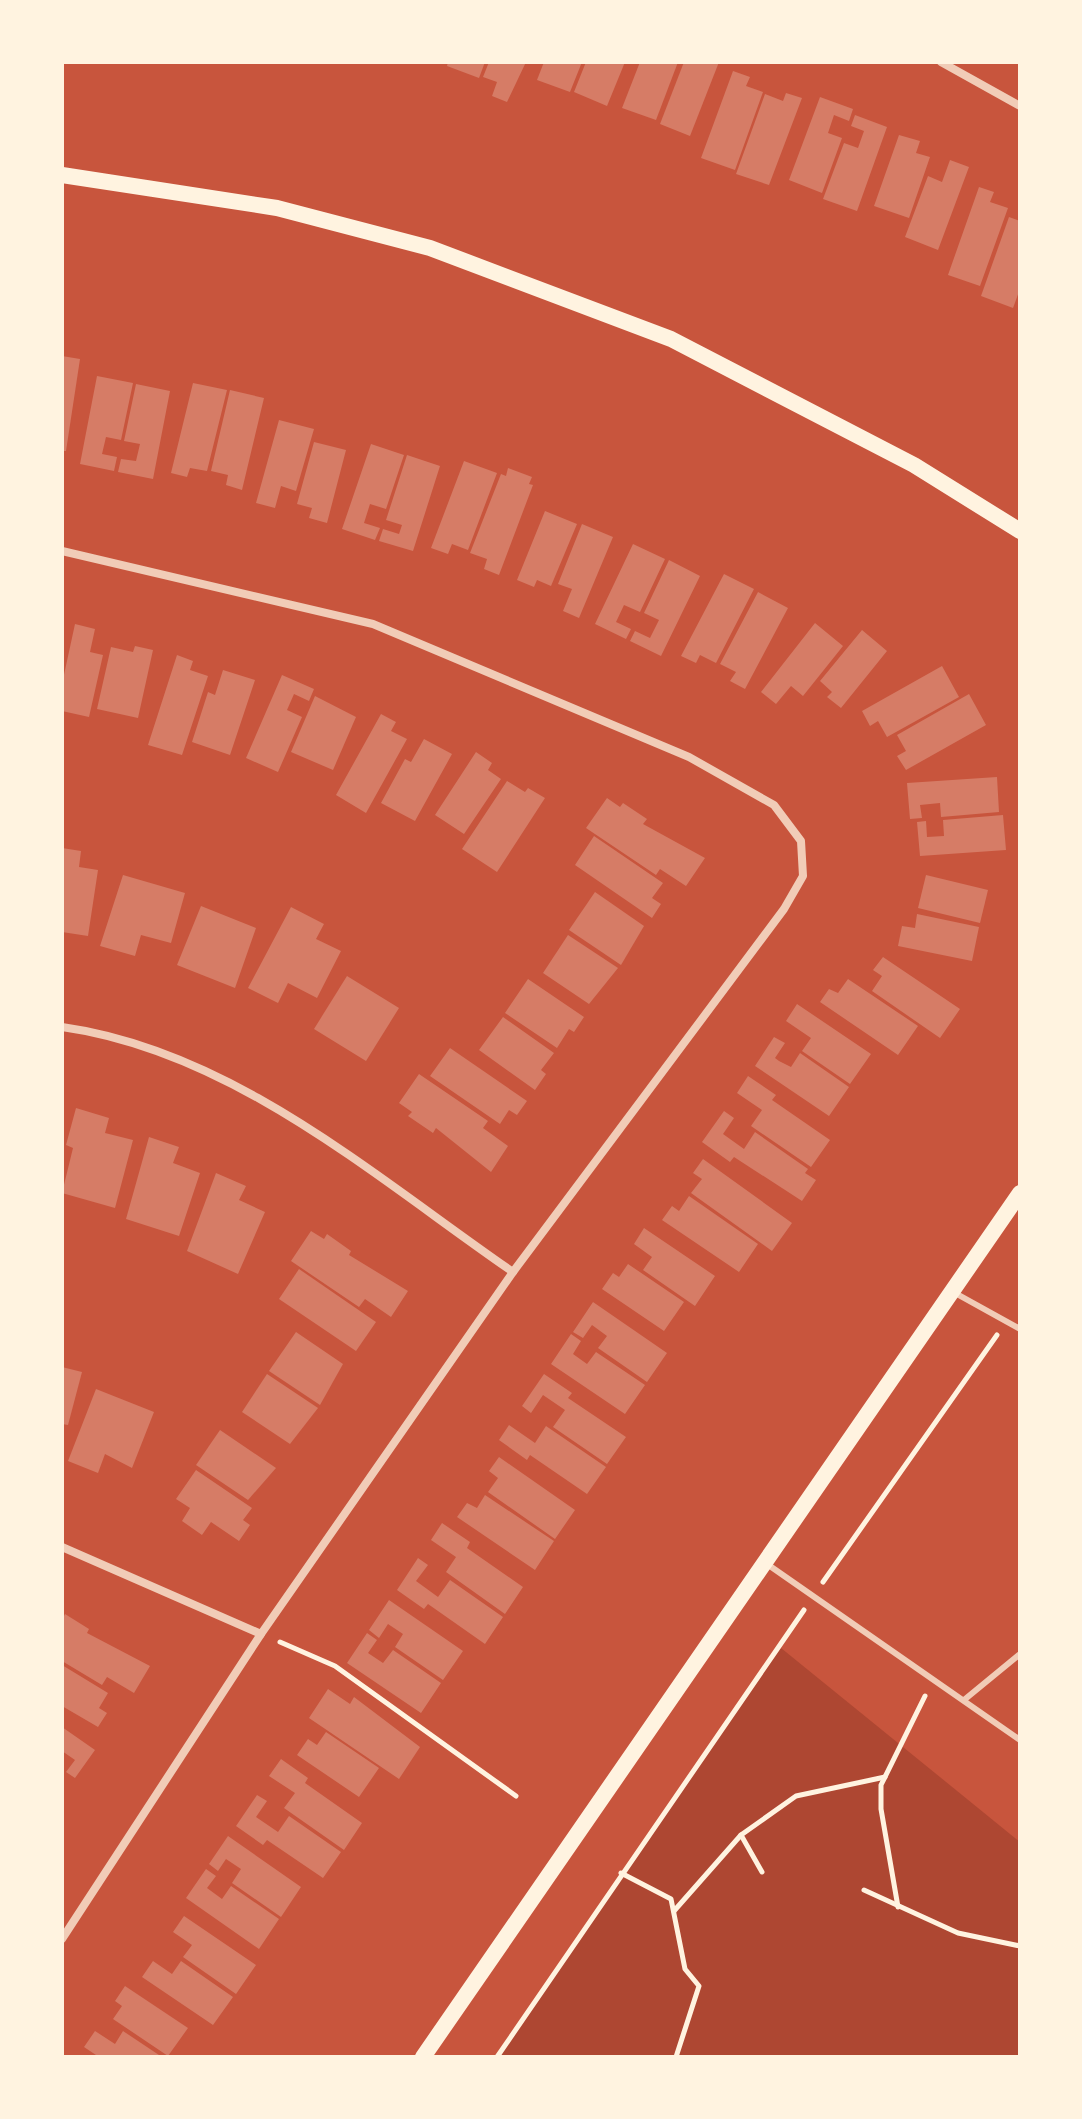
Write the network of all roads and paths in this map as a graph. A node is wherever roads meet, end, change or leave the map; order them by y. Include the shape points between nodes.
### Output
1 (941, 62) edge
2 (1020, 106) edge
3 (62, 175) edge
4 (1020, 531) edge
5 (62, 551) edge
6 (62, 1027) edge
7 (1020, 1193) edge
8 (513, 1272) junction
9 (952, 1291) junction
10 (1005, 1322) junction
11 (1020, 1329) edge
12 (62, 1547) edge
13 (764, 1562) junction
14 (812, 1598) junction
15 (261, 1634) junction
16 (1020, 1654) edge
17 (934, 1679) junction
18 (964, 1700) junction
19 (1020, 1740) edge
20 (885, 1777) junction
21 (516, 1796) dead end
22 (741, 1835) junction
23 (762, 1872) dead end
24 (621, 1873) junction
25 (864, 1890) dead end
26 (898, 1907) junction
27 (674, 1911) junction
28 (62, 1939) edge
29 (1020, 1946) edge
30 (423, 2057) edge
31 (497, 2057) edge
32 (676, 2057) edge

1 - 2 street
3 - 4 main road via 277,208 430,248 671,339 914,465
5 - 8 street via 373,624 689,757 774,805 801,841 803,876 784,909
6 - 8 street via 181,1058 253,1097
7 - 9 main road
8 - 15 street
9 - 10 lane
9 - 13 main road
10 - 11 lane
10 - 14 path
12 - 15 street
13 - 14 lane
13 - 30 main road
14 - 17 lane
14 - 24 path
15 - 21 path via 335,1666
15 - 28 street
16 - 18 lane
17 - 18 lane
17 - 20 path
18 - 19 lane
20 - 22 path via 796,1796
20 - 26 path via 881,1809
22 - 23 path
22 - 27 path
24 - 27 path via 671,1899
24 - 31 path
25 - 26 path
26 - 29 path via 958,1933
27 - 32 path via 685,1969 699,1986

